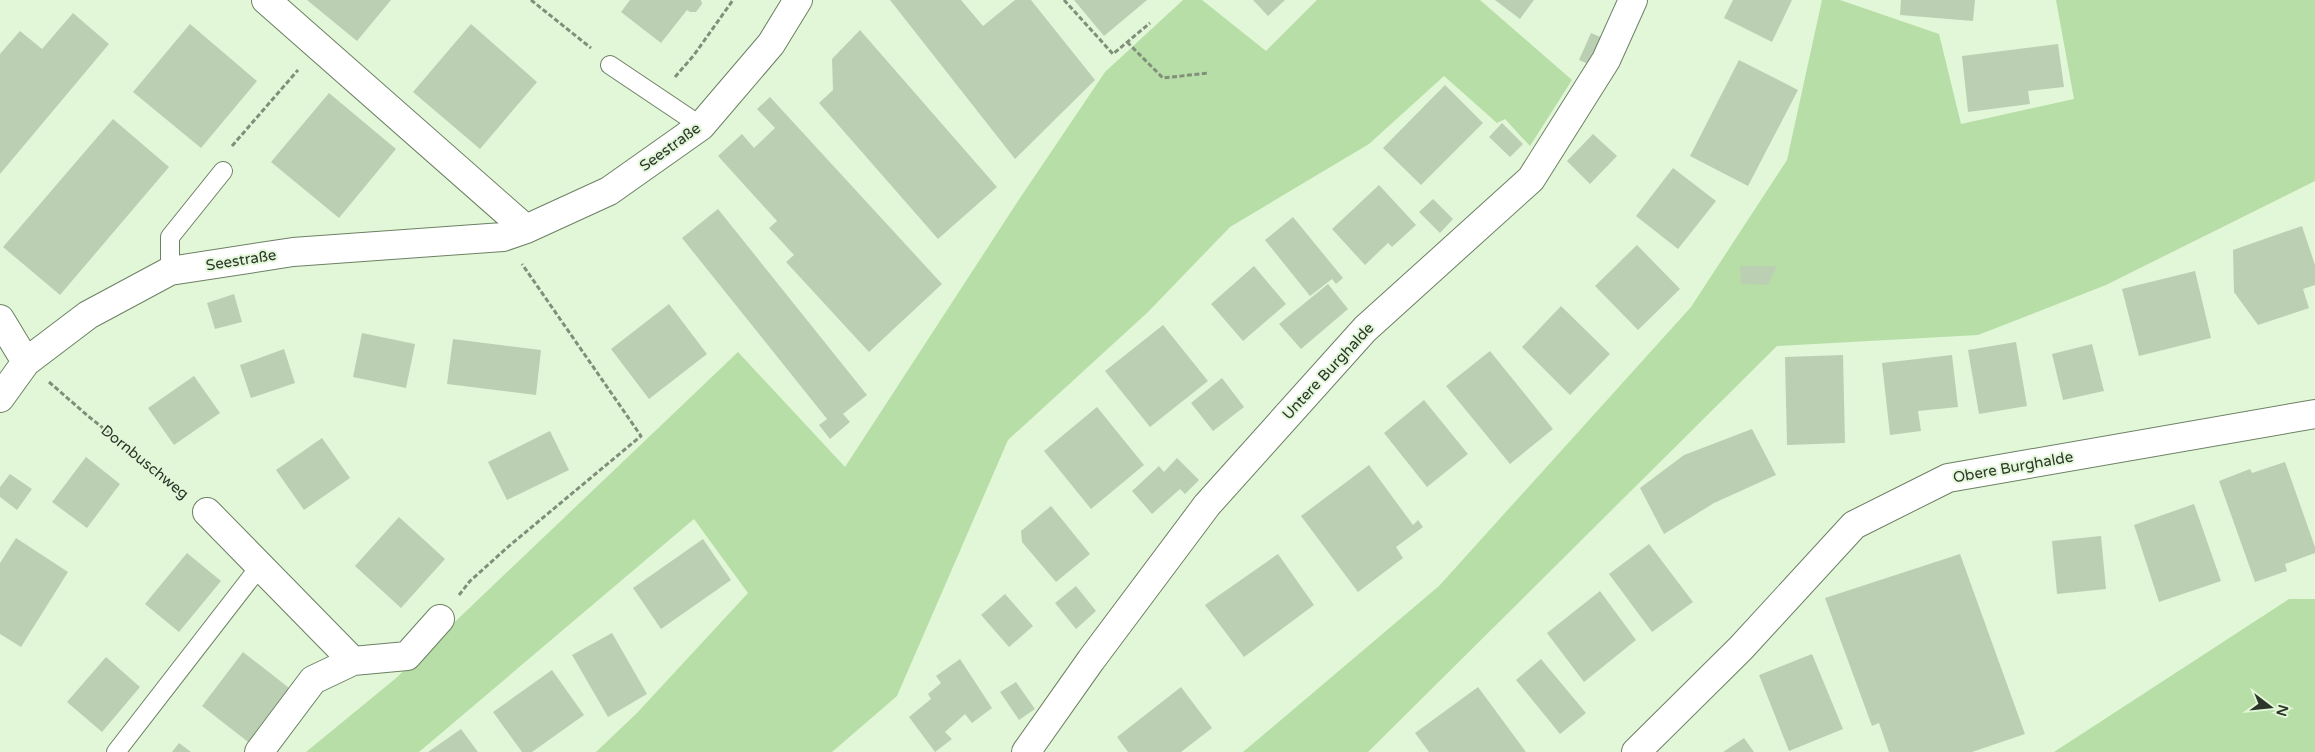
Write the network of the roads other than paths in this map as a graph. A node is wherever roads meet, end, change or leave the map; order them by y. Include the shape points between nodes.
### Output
1 (266, 0) edge
2 (798, 0) edge
3 (1633, 0) edge
4 (610, 65) road end
5 (701, 126) junction
6 (223, 171) road end
7 (515, 233) junction
8 (170, 271) junction
9 (0, 319) edge
10 (26, 362) junction
11 (0, 398) edge
12 (2315, 414) edge
13 (207, 512) road end
14 (260, 566) junction
15 (440, 619) road end
16 (353, 661) junction
17 (116, 752) edge
18 (259, 752) edge
19 (1026, 752) edge
20 (1636, 752) edge

1 - 7 street
2 - 5 street, Seestraße via 771,44
3 - 19 street, Untere Burghalde via 1606,60 1532,179 1365,329 1207,505
4 - 5 lane
5 - 7 street, Seestraße via 609,190
6 - 8 lane via 170,237
7 - 8 street, Seestraße via 294,252
8 - 10 street, Seestraße via 88,315
9 - 10 street
10 - 11 street, Seestraße
12 - 20 street, Obere Burghalde via 1948,478 1854,525 1741,648
13 - 14 street
14 - 16 street
14 - 17 lane
15 - 16 street via 406,656
16 - 18 street via 313,680

